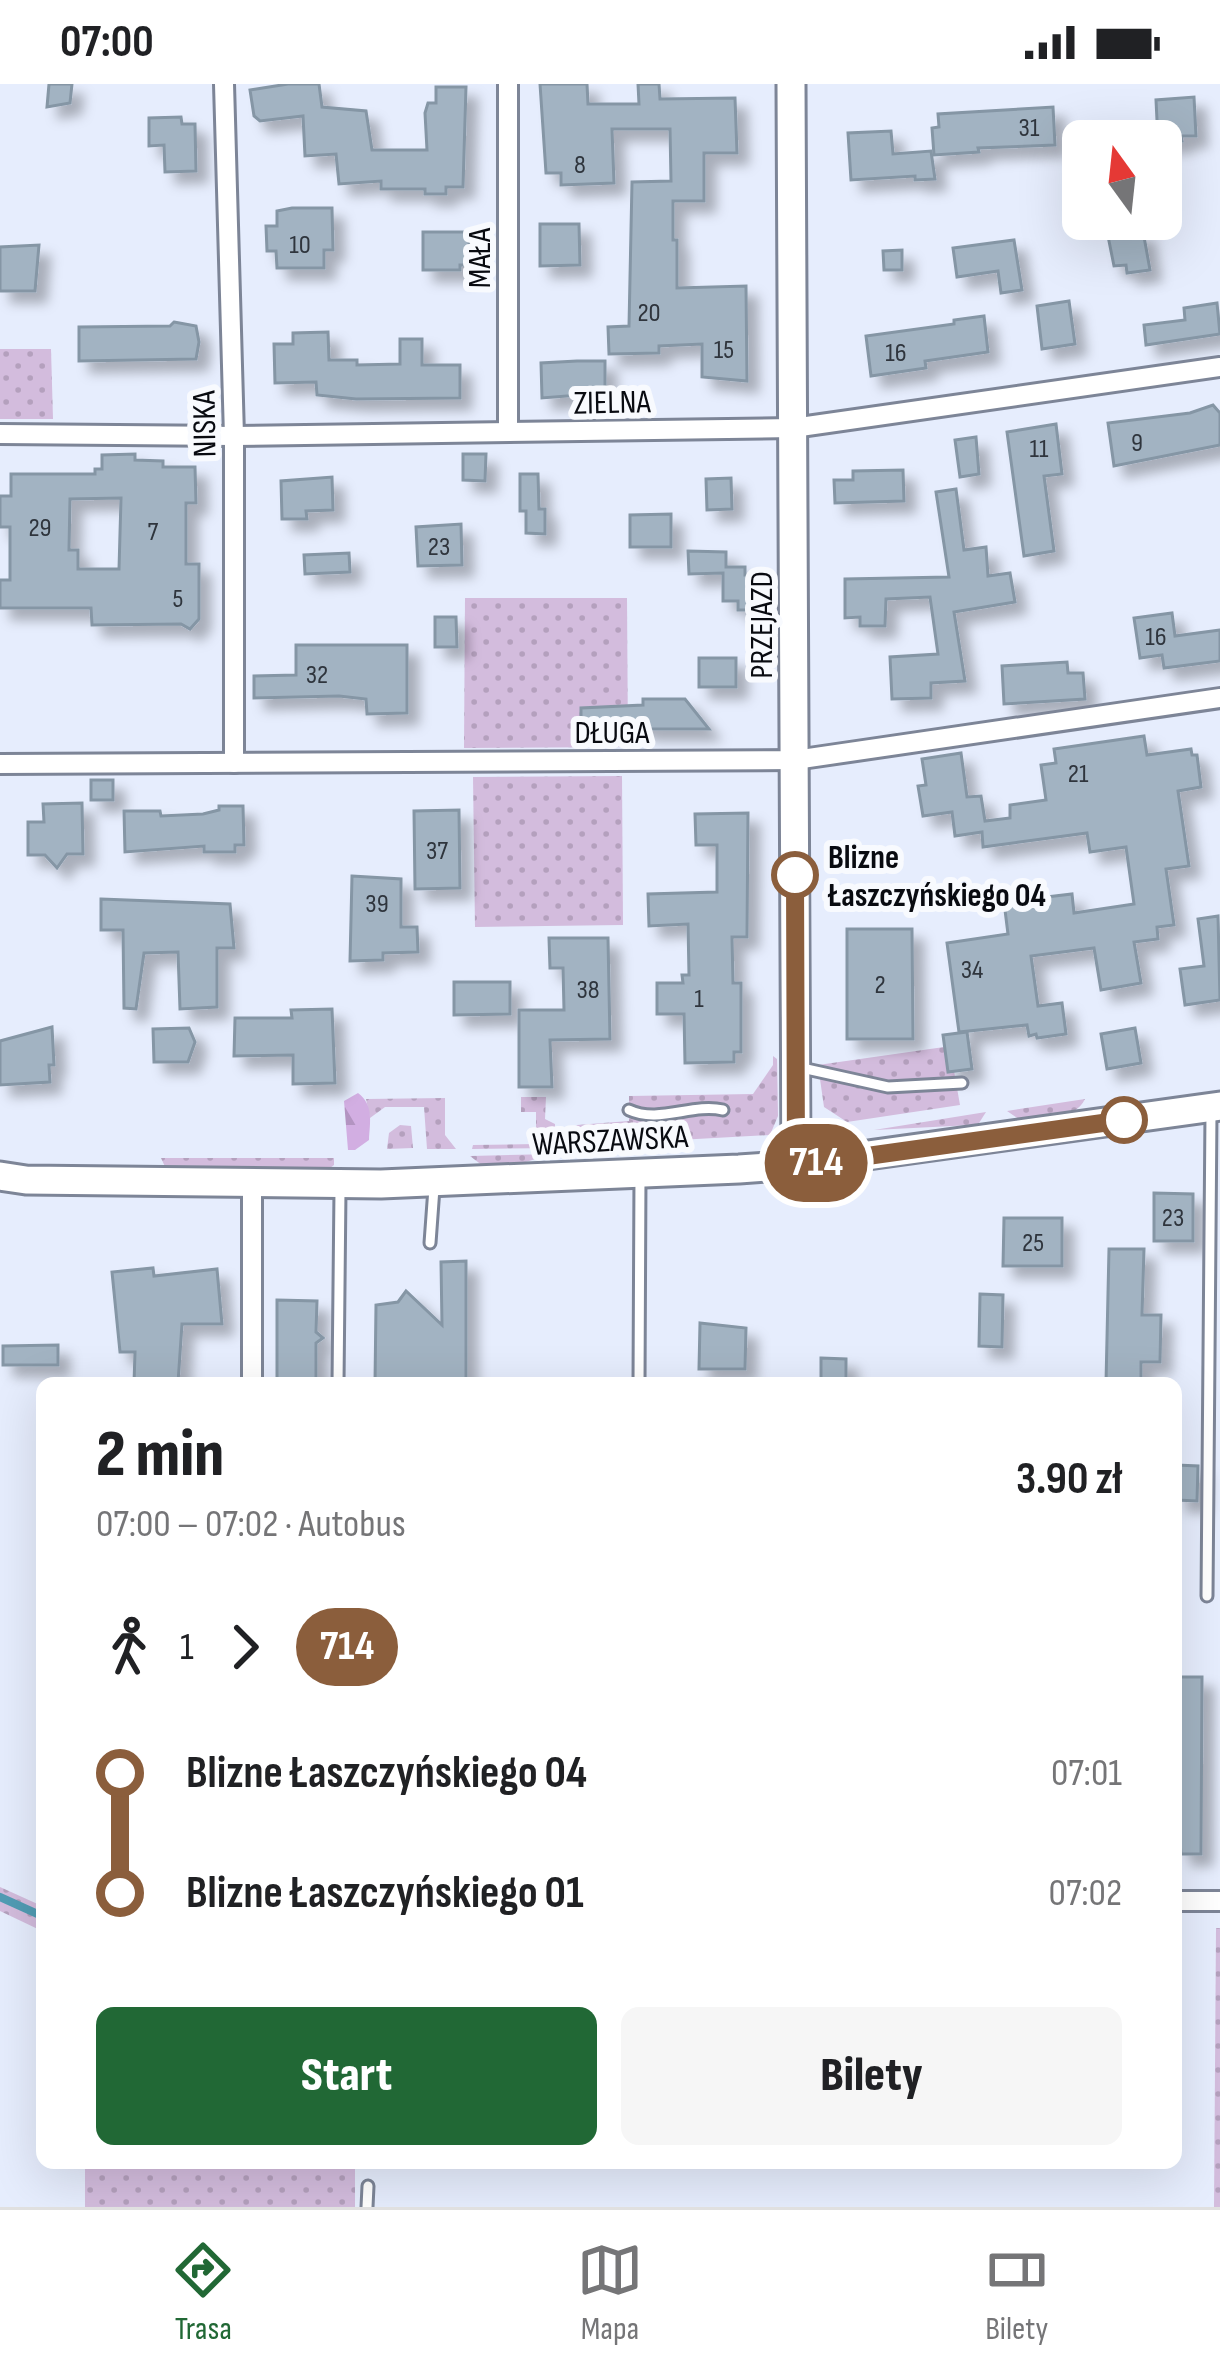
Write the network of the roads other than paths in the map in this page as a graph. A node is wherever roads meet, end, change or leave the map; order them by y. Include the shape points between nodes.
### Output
1 (224, 84) edge
2 (508, 84) edge
3 (790, 84) edge
4 (1220, 367) edge
5 (793, 428) junction
6 (508, 432) junction
7 (0, 434) edge
8 (234, 436) junction
9 (1220, 698) edge
10 (795, 760) junction
11 (234, 763) junction
12 (0, 764) edge
13 (796, 1067) junction
14 (962, 1082) dead end
15 (1215, 1107) edge
16 (629, 1109) dead end
17 (723, 1110) dead end
18 (796, 1166) junction
19 (640, 1175) junction
20 (0, 1176) edge
21 (434, 1183) junction
22 (252, 1184) junction
23 (340, 1184) junction
24 (430, 1243) dead end
25 (253, 1377) edge
26 (338, 1377) edge
27 (639, 1377) edge
28 (1207, 1596) dead end
29 (1220, 1900) edge
30 (1182, 1901) edge
31 (368, 2186) dead end
32 (368, 2207) edge

1 - 8 street, NISKA
2 - 6 street, MAŁA
3 - 5 main road, PRZEJAZD
4 - 5 street, ZIELNA
5 - 6 street, ZIELNA
5 - 10 main road, PRZEJAZD
6 - 8 street, ZIELNA
7 - 8 street, ZIELNA
8 - 11 street, NISKA
9 - 10 street, DŁUGA
10 - 11 street, DŁUGA
10 - 13 main road, PRZEJAZD
11 - 12 street, DŁUGA
13 - 14 lane via 888,1087
13 - 18 main road, PRZEJAZD
15 - 18 main road, WARSZAWSKA
15 - 28 lane
16 - 17 lane
18 - 19 main road, WARSZAWSKA
19 - 21 main road, WARSZAWSKA
19 - 27 lane
20 - 22 main road, WARSZAWSKA
21 - 23 main road, WARSZAWSKA
21 - 24 lane
22 - 23 main road, WARSZAWSKA
22 - 25 street
23 - 26 lane
29 - 30 street
31 - 32 lane

